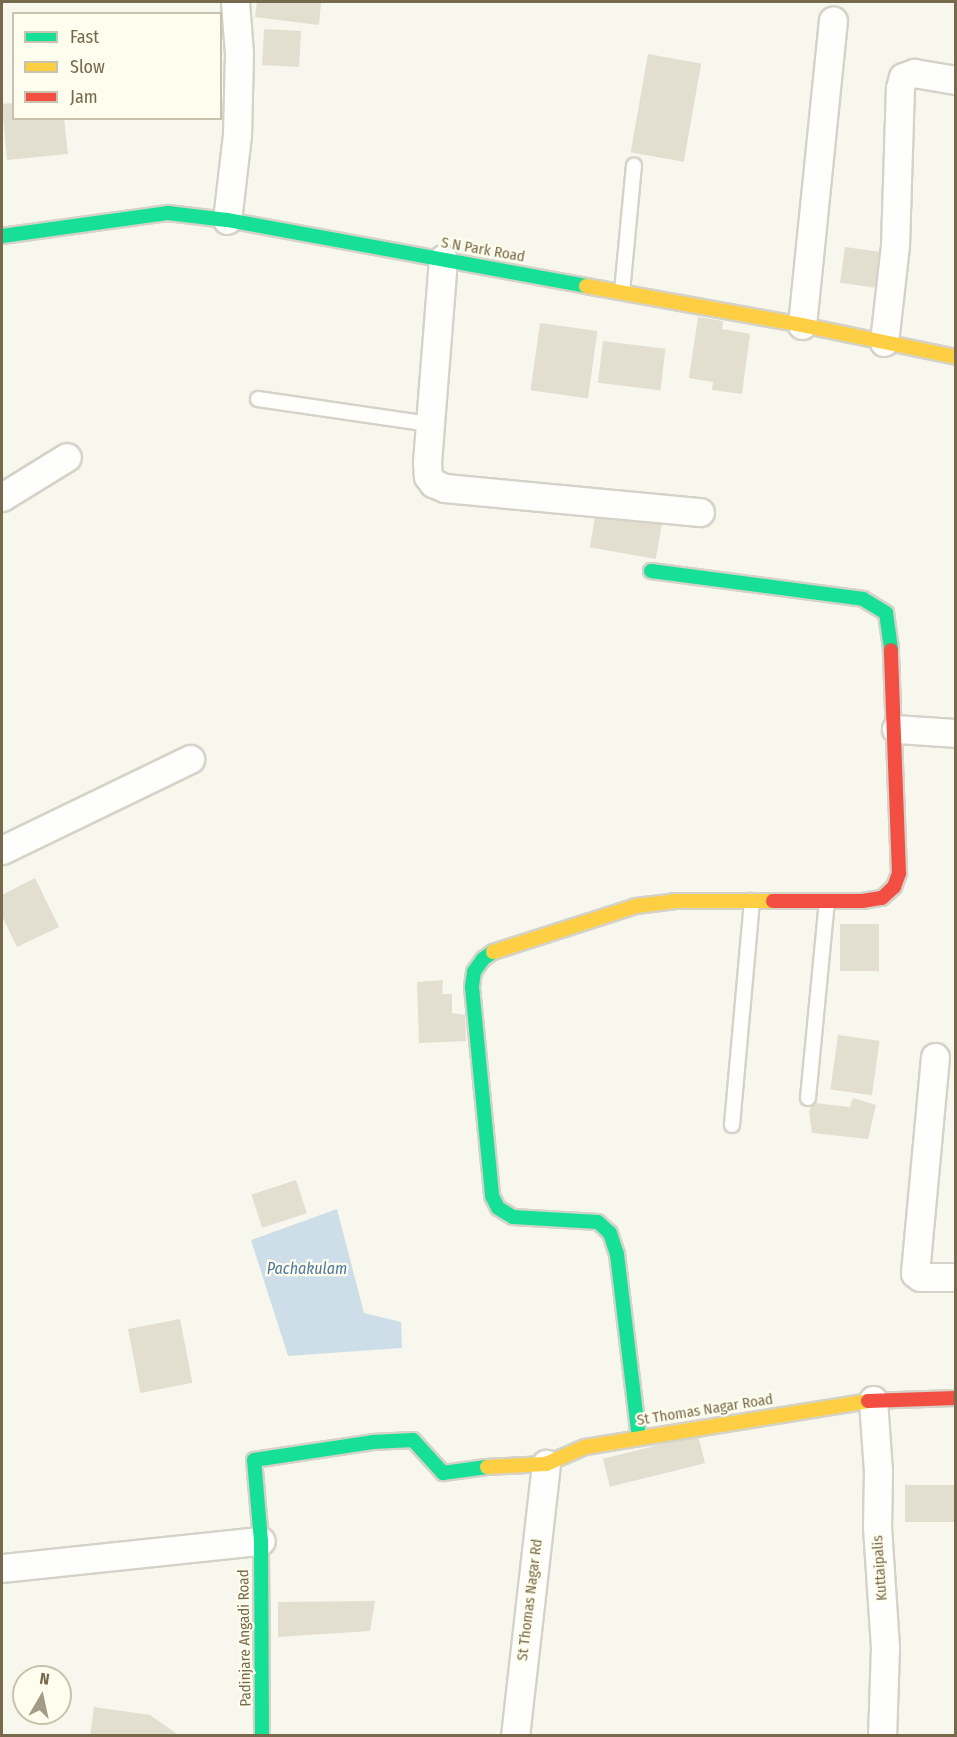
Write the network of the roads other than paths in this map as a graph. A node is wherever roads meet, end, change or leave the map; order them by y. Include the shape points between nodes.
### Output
1 (235, 2) edge
2 (833, 21) dead end
3 (956, 80) edge
4 (634, 166) dead end
5 (227, 220) junction
6 (2, 236) edge
7 (443, 259) junction
8 (622, 292) junction
9 (802, 325) junction
10 (884, 342) junction
11 (956, 357) edge
12 (258, 399) dead end
13 (430, 424) junction
14 (67, 457) dead end
15 (2, 496) edge
16 (700, 512) dead end
17 (651, 571) dead end
18 (896, 729) junction
19 (956, 733) edge
20 (190, 759) dead end
21 (2, 850) edge
22 (752, 902) junction
23 (827, 902) junction
24 (935, 1057) dead end
25 (808, 1098) dead end
26 (732, 1125) dead end
27 (956, 1277) edge
28 (956, 1398) edge
29 (873, 1400) junction
30 (639, 1438) junction
31 (546, 1464) junction
32 (261, 1541) junction
33 (2, 1568) edge
34 (262, 1736) edge
35 (515, 1736) edge
36 (882, 1736) edge

1 - 5 street via 239,53 237,135
2 - 9 street
3 - 10 street via 914,73 903,77 896,245
4 - 8 lane
5 - 6 street, S N Park Road via 168,213
5 - 7 street, S N Park Road
7 - 8 street, S N Park Road
7 - 13 street
8 - 9 street, S N Park Road
9 - 10 street, S N Park Road
10 - 11 street, S N Park Road
12 - 13 lane
13 - 16 street via 428,476 445,488
14 - 15 street
17 - 18 street via 863,599 886,613
18 - 19 street
18 - 23 street via 899,873 894,887 882,898
20 - 21 street
22 - 23 street
22 - 26 lane
22 - 30 street via 674,901 636,906 495,951 474,972 472,987 492,1196 498,1208 513,1217 598,1222 610,1233 617,1254
23 - 25 lane
24 - 27 street via 915,1273
28 - 29 street
29 - 30 street, St Thomas Nagar Road
29 - 36 street, Kuttaipalis via 885,1647
30 - 31 street, St Thomas Nagar Road via 585,1447
31 - 32 street, Padinjare Angadi Road via 498,1465 443,1473 413,1440 373,1442 254,1460
31 - 35 street, St Thomas Nagar Rd
32 - 33 street
32 - 34 street, Padinjare Angadi Road

